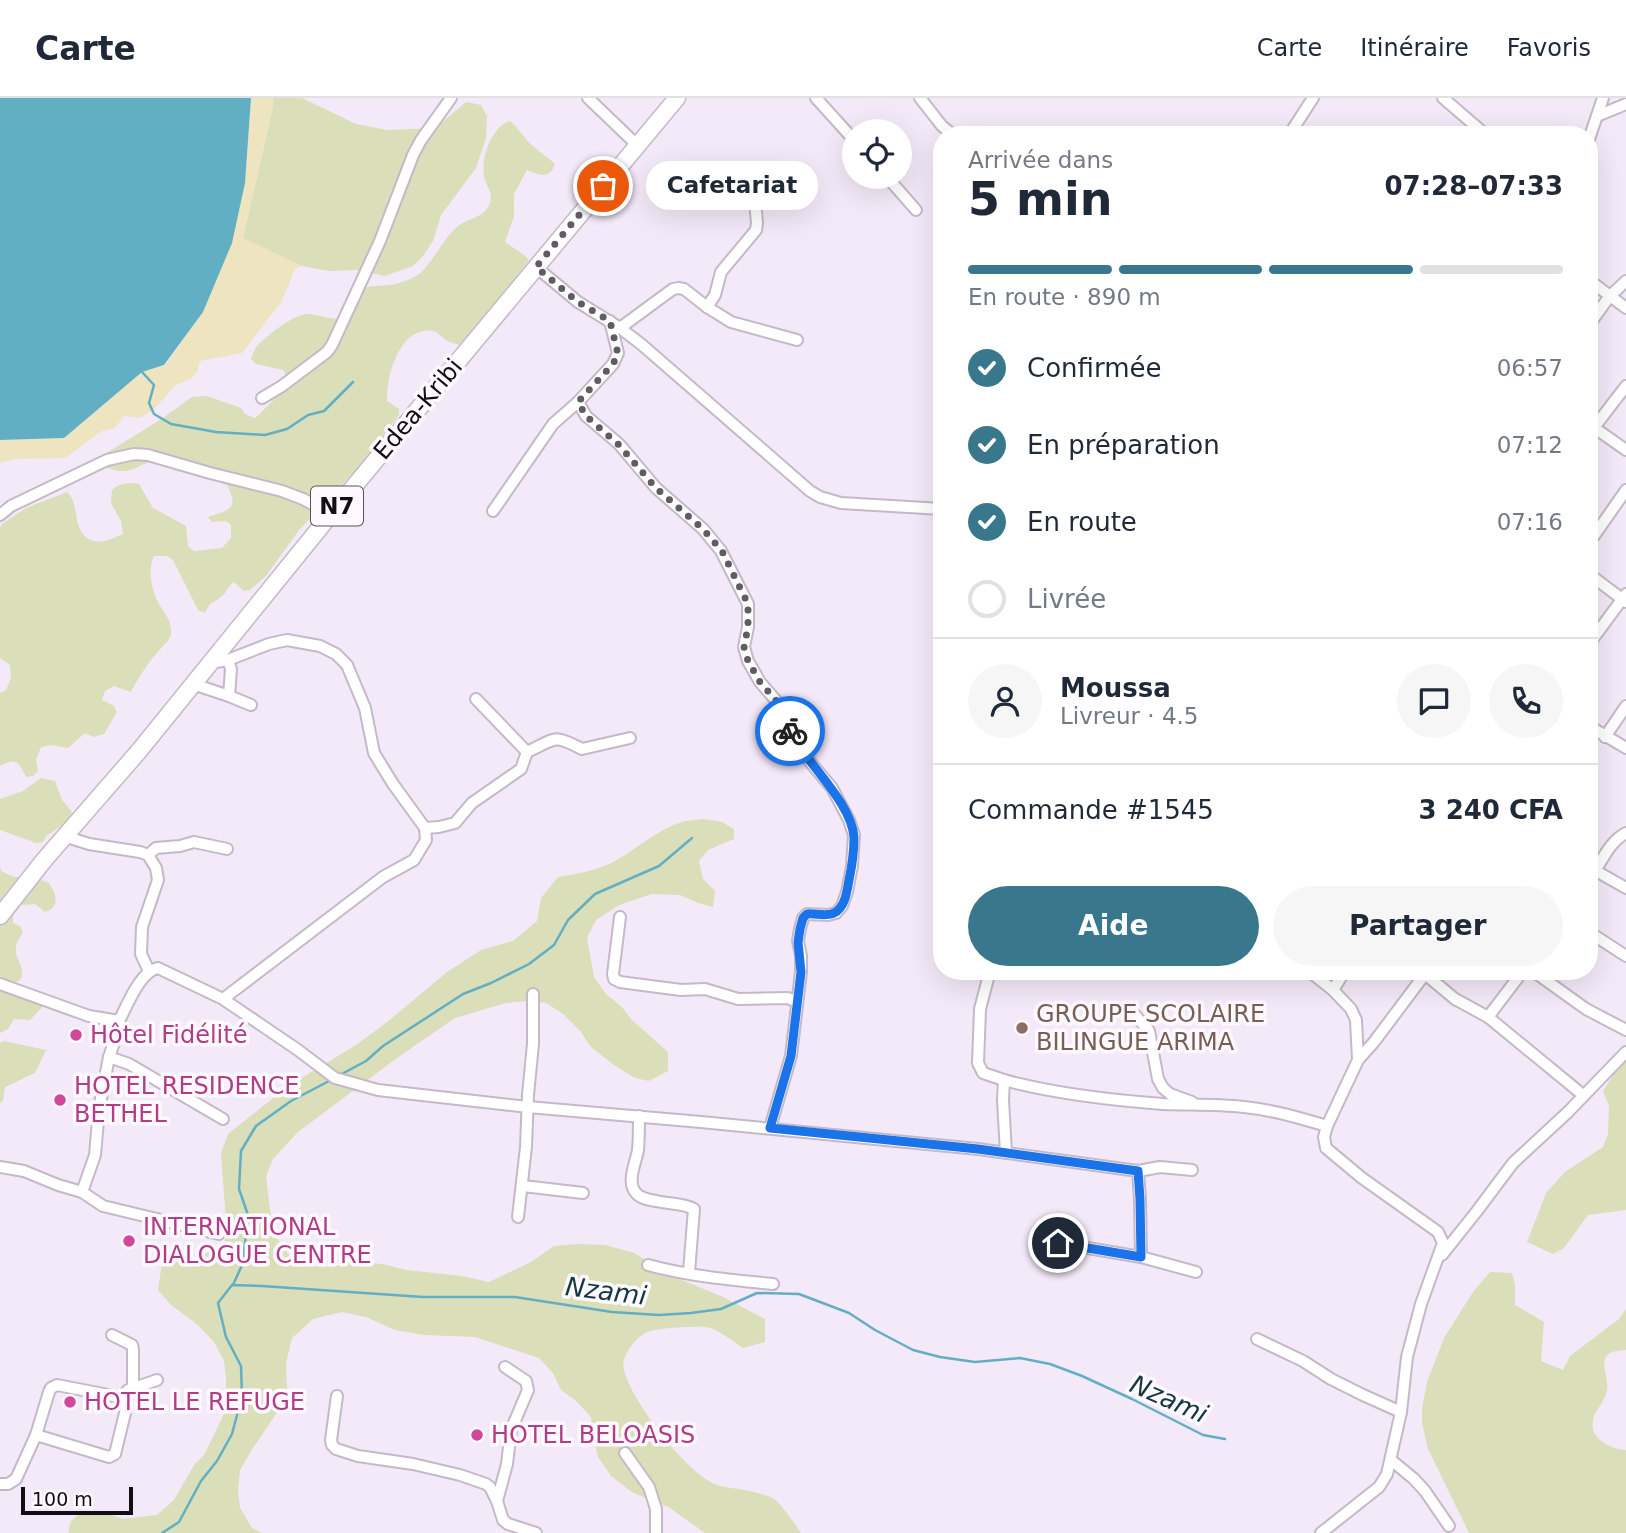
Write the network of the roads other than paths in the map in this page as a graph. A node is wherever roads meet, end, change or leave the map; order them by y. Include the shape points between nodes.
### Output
1 (451, 98) edge
2 (588, 98) edge
3 (677, 98) edge
4 (816, 98) edge
5 (920, 98) edge
6 (1313, 98) edge
7 (1443, 98) edge
8 (1603, 98) edge
9 (1626, 104) edge
10 (1597, 116) junction
11 (943, 126) edge
12 (1295, 126) edge
13 (1476, 126) edge
14 (1594, 126) edge
15 (842, 127) edge
16 (637, 145) junction
17 (741, 170) dead end
18 (898, 189) edge
19 (916, 210) dead end
20 (536, 267) junction
21 (1626, 281) edge
22 (1598, 288) edge
23 (1609, 297) junction
24 (707, 307) junction
25 (1626, 308) edge
26 (1598, 312) edge
27 (610, 321) junction
28 (620, 328) junction
29 (797, 340) dead end
30 (1626, 386) edge
31 (262, 398) dead end
32 (578, 402) junction
33 (1598, 420) edge
34 (1598, 432) edge
35 (1626, 450) edge
36 (1626, 490) edge
37 (933, 508) edge
38 (493, 511) dead end
39 (331, 514) junction
40 (0, 515) edge
41 (1598, 530) edge
42 (1598, 580) edge
43 (1625, 598) edge
44 (1598, 632) edge
45 (228, 660) junction
46 (210, 663) junction
47 (193, 684) junction
48 (229, 696) junction
49 (476, 699) dead end
50 (251, 705) dead end
51 (1626, 706) edge
52 (1598, 732) edge
53 (1605, 737) junction
54 (630, 738) dead end
55 (1626, 748) edge
56 (527, 752) junction
57 (439, 827) junction
58 (425, 828) junction
59 (1626, 832) edge
60 (64, 836) junction
61 (426, 840) junction
62 (227, 849) dead end
63 (148, 855) junction
64 (1598, 866) edge
65 (1598, 878) edge
66 (1626, 888) edge
67 (0, 916) edge
68 (620, 917) dead end
69 (1598, 938) edge
70 (1626, 956) edge
71 (149, 971) junction
72 (988, 980) edge
73 (1320, 980) edge
74 (1339, 980) edge
75 (1418, 980) edge
76 (1433, 980) edge
77 (1515, 980) edge
78 (1545, 980) edge
79 (0, 984) edge
80 (1333, 990) junction
81 (533, 994) dead end
82 (223, 999) junction
83 (797, 1002) junction
84 (1129, 1008) dead end
85 (1488, 1017) junction
86 (119, 1021) junction
87 (1626, 1030) edge
88 (1626, 1052) edge
89 (109, 1057) junction
90 (1358, 1060) junction
91 (1004, 1080) junction
92 (1583, 1095) junction
93 (1201, 1105) junction
94 (528, 1107) junction
95 (639, 1116) junction
96 (223, 1119) dead end
97 (1327, 1126) junction
98 (770, 1128) junction
99 (1006, 1153) junction
100 (0, 1167) edge
101 (1192, 1170) dead end
102 (1138, 1171) junction
103 (523, 1186) junction
104 (82, 1192) junction
105 (583, 1193) dead end
106 (518, 1217) dead end
107 (219, 1234) dead end
108 (1058, 1243) dead end
109 (1141, 1257) junction
110 (1437, 1260) junction
111 (648, 1265) dead end
112 (689, 1272) junction
113 (1196, 1272) dead end
114 (773, 1283) dead end
115 (112, 1335) dead end
116 (1257, 1339) dead end
117 (505, 1367) dead end
118 (157, 1380) dead end
119 (132, 1389) junction
120 (337, 1396) dead end
121 (124, 1398) junction
122 (1401, 1412) junction
123 (36, 1436) junction
124 (625, 1453) dead end
125 (1391, 1460) junction
126 (0, 1484) edge
127 (497, 1501) junction
128 (1449, 1526) dead end
129 (536, 1533) edge
130 (656, 1533) edge
131 (1321, 1533) edge

1 - 31 street via 413,155 332,345
2 - 16 street
3 - 16 highway, Edea-Kribi / N7
4 - 15 street
5 - 11 street
6 - 12 street
7 - 13 street
8 - 10 street
9 - 10 street
10 - 14 street
16 - 20 highway, Edea-Kribi / N7
17 - 24 street via 753,185 756,230 722,272
18 - 19 street
20 - 27 street via 578,302
20 - 39 highway, Edea-Kribi / N7
21 - 23 street
22 - 23 street
23 - 25 street
23 - 26 street
24 - 28 street via 684,289 673,289
24 - 29 street via 731,323
27 - 28 street
27 - 32 street via 618,354
28 - 37 street via 820,497 841,503
30 - 33 street
32 - 38 street via 553,424
32 - 83 street via 586,416 722,551 748,604 744,647 748,661 849,820 854,835 847,892 836,913 812,913 803,918
34 - 35 street
36 - 41 street
39 - 40 street via 282,491 134,454 107,460
39 - 46 highway, Edea-Kribi / N7
42 - 43 street
43 - 44 street
45 - 46 street
45 - 48 street
45 - 58 street via 287,640 336,653 347,665 365,708 374,753
46 - 47 highway, Edea-Kribi / N7
47 - 48 street
47 - 60 highway, Edea-Kribi / N7
48 - 50 street
49 - 56 street
51 - 53 street
52 - 53 street
53 - 55 street
54 - 56 street via 582,749 556,738
56 - 57 street via 514,775 472,803 455,823
57 - 58 street
57 - 61 street
58 - 61 street
59 - 64 street via 1609,847
60 - 63 street
60 - 67 highway, Edea-Kribi / N7
61 - 82 street via 414,860 383,877
62 - 63 street via 194,842 156,848
63 - 71 street via 158,880 142,927 141,954
65 - 66 street
68 - 83 street via 613,974 620,982 705,989 738,999 788,998
69 - 70 street
71 - 82 street via 158,968
71 - 86 street
72 - 91 street via 978,1063 983,1073
73 - 80 street
74 - 80 street
75 - 90 street
76 - 85 street via 1455,999
77 - 85 street
78 - 87 street
79 - 86 street via 89,1016
80 - 90 street via 1356,1020
81 - 94 street
82 - 94 street via 335,1078 378,1090
83 - 98 street via 791,1056
84 - 93 street via 1149,1031 1163,1088
85 - 92 street
86 - 89 street
88 - 92 street
89 - 96 street
89 - 104 street via 95,1155
90 - 97 street
91 - 93 street via 1110,1099
91 - 99 street
92 - 110 street via 1513,1163
93 - 97 street via 1277,1112
94 - 95 street
94 - 103 street
95 - 98 street
95 - 112 street via 633,1187 644,1198 694,1209
97 - 110 street via 1326,1148 1438,1232 1443,1242
98 - 99 street
99 - 102 street
100 - 104 street
101 - 102 street via 1160,1167
102 - 109 street
103 - 105 street
103 - 106 street
104 - 107 street via 103,1206
108 - 109 street
109 - 113 street
110 - 122 street via 1407,1357
111 - 112 street
112 - 114 street
115 - 119 street via 129,1342 133,1349
116 - 122 street
117 - 127 street via 527,1381 528,1390 511,1430
118 - 119 street
119 - 121 street
120 - 127 street via 331,1440 336,1449 460,1475 486,1484
121 - 123 street via 54,1386
121 - 123 street via 126,1409 113,1456
122 - 125 street
123 - 126 street via 16,1479
124 - 130 street via 649,1487 656,1509
125 - 128 street via 1425,1491
125 - 131 street via 1379,1487
127 - 129 street via 503,1520

